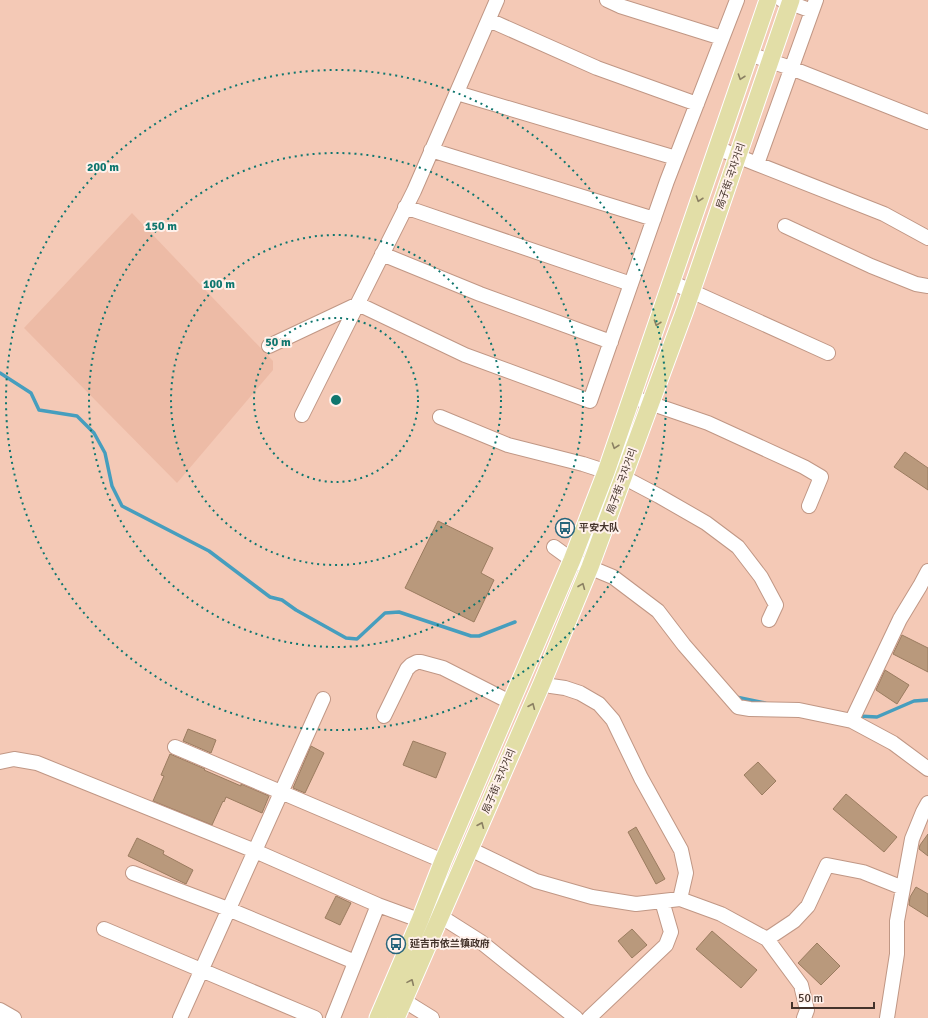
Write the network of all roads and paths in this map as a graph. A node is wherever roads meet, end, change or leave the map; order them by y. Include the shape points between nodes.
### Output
1 (497, 0) edge
2 (607, 0) edge
3 (737, 0) edge
4 (768, 0) edge
5 (787, 1) edge
6 (814, 6) edge
7 (489, 20) junction
8 (722, 38) junction
9 (749, 54) junction
10 (770, 61) junction
11 (791, 68) junction
12 (457, 92) junction
13 (697, 104) junction
14 (928, 122) edge
15 (717, 148) junction
16 (431, 150) junction
17 (738, 155) junction
18 (676, 158) junction
19 (758, 164) junction
20 (405, 207) junction
21 (654, 220) junction
22 (785, 226) dead end
23 (928, 238) edge
24 (382, 254) junction
25 (671, 282) junction
26 (631, 284) junction
27 (928, 286) edge
28 (692, 291) junction
29 (358, 304) junction
30 (611, 342) junction
31 (269, 346) dead end
32 (828, 353) dead end
33 (632, 397) junction
34 (651, 403) junction
35 (302, 415) dead end
36 (440, 417) dead end
37 (606, 472) junction
38 (623, 477) junction
39 (809, 506) dead end
40 (554, 547) dead end
41 (572, 560) junction
42 (590, 567) junction
43 (928, 571) edge
44 (769, 620) dead end
45 (542, 683) junction
46 (323, 699) dead end
47 (512, 703) junction
48 (384, 716) dead end
49 (854, 716) junction
50 (175, 747) dead end
51 (0, 762) edge
52 (928, 769) edge
53 (281, 792) junction
54 (928, 803) edge
55 (470, 849) junction
56 (255, 850) junction
57 (444, 861) junction
58 (133, 872) dead end
59 (903, 888) junction
60 (680, 899) junction
61 (662, 901) junction
62 (378, 905) junction
63 (228, 909) junction
64 (432, 921) junction
65 (104, 929) dead end
66 (768, 939) junction
67 (355, 962) junction
68 (201, 970) junction
69 (403, 1000) junction
70 (0, 1010) edge
71 (14, 1018) edge
72 (180, 1018) edge
73 (315, 1018) edge
74 (333, 1018) edge
75 (378, 1018) edge
76 (396, 1018) edge
77 (432, 1018) edge
78 (576, 1018) edge
79 (589, 1018) edge
80 (804, 1018) edge
81 (887, 1018) edge

1 - 7 street
2 - 8 street
3 - 8 street
4 - 9 main road, 局子街 국자거리
5 - 6 street
5 - 10 main road, 局子街 국자거리
6 - 11 street
7 - 12 street
7 - 13 street via 597,68
8 - 13 street
9 - 10 street
9 -> 15 main road, 局子街 국자거리
10 - 11 street
10 - 17 main road, 局子街 국자거리
11 - 14 street
11 - 19 street
12 - 16 street
12 - 18 street
13 - 18 street
15 - 17 street
15 -> 25 main road, 局子街 국자거리
16 - 20 street
16 - 21 street
17 - 19 street
17 - 28 main road, 局子街 국자거리
18 - 21 street
19 - 23 street via 884,214
20 - 24 street
20 - 26 street
21 - 26 street
22 - 27 street via 871,266 916,284
24 - 29 street
24 - 30 street via 480,294
25 - 28 street
25 -> 33 main road, 局子街 국자거리
26 - 30 street
28 - 32 street
28 - 34 main road, 局子街 국자거리
29 - 30 street via 465,355 590,400
29 - 31 street
29 - 35 street
33 - 34 street
33 -> 37 main road, 局子街 국자거리
34 - 38 main road, 局子街 국자거리
34 - 39 street via 708,423 821,477
36 - 37 street via 508,445
37 - 38 street
37 - 41 main road, 局子街 국자거리
38 - 42 main road, 局子街 국자거리
38 - 44 street via 706,524 738,547 761,577 776,605
40 - 41 street
41 - 42 street
41 - 47 main road, 局子街 국자거리
45 -> 42 main road, 局子街 국자거리
42 - 49 street via 613,577 658,611 738,707
43 - 49 street via 900,620
55 -> 45 main road, 局子街 국자거리
45 - 60 street via 580,693 599,704 613,720 641,778 681,850 686,874
46 - 53 street
47 - 48 street via 443,668 416,662 407,669
47 - 57 main road, 局子街 국자거리
49 - 52 street
50 - 53 street
51 - 56 street via 14,759 37,764
53 - 56 street
53 - 57 street
54 - 59 street via 912,838
55 - 61 street via 536,881 592,897 636,904
55 - 64 main road, 局子街 국자거리
56 - 62 street
56 - 63 street
57 - 64 main road, 局子街 국자거리
58 - 63 street
59 - 66 street via 864,872 827,865 808,906 794,921
59 - 81 street via 897,922 897,954
60 - 61 street
60 - 66 street via 722,914
61 - 79 street via 671,932 666,945
62 - 64 street
62 - 67 street
63 - 67 street
63 - 68 street
69 -> 64 main road, 局子街 국자거리
64 - 75 main road, 局子街 국자거리
64 - 78 street via 481,942
65 - 68 street
66 - 80 street via 801,985 807,1010
67 - 74 street
68 - 72 street
68 - 73 street
69 - 76 main road, 局子街 국자거리
69 - 77 street
70 - 71 street

